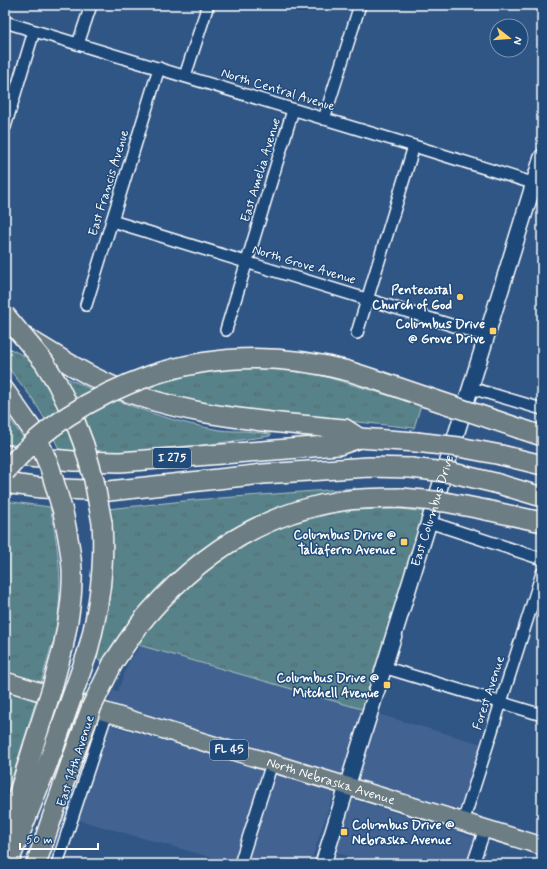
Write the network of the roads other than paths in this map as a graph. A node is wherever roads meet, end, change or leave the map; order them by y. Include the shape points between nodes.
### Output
1 (91, 5) edge
2 (208, 5) edge
3 (360, 5) edge
4 (5, 22) edge
5 (34, 31) junction
6 (78, 44) junction
7 (159, 68) junction
8 (185, 76) junction
9 (293, 110) junction
10 (324, 119) junction
11 (5, 127) edge
12 (414, 146) junction
13 (542, 157) edge
14 (538, 185) edge
15 (112, 221) junction
16 (247, 262) junction
17 (368, 300) junction
18 (86, 305) dead end
19 (5, 315) edge
20 (5, 326) edge
21 (226, 330) dead end
22 (357, 333) dead end
23 (487, 336) junction
24 (471, 388) junction
25 (5, 391) edge
26 (542, 409) edge
27 (542, 436) edge
28 (360, 438) junction
29 (5, 455) edge
30 (542, 465) edge
31 (5, 472) edge
32 (5, 483) edge
33 (542, 497) edge
34 (429, 522) junction
35 (542, 522) edge
36 (542, 559) edge
37 (542, 573) edge
38 (383, 667) junction
39 (5, 680) edge
40 (501, 703) junction
41 (107, 712) junction
42 (542, 715) edge
43 (272, 763) junction
44 (346, 786) junction
45 (463, 822) junction
46 (485, 829) junction
47 (5, 838) edge
48 (542, 846) edge
49 (8, 864) edge
50 (36, 864) edge
51 (57, 864) edge
52 (240, 864) edge
53 (323, 864) edge
54 (474, 864) edge

1 - 6 street
2 - 8 street
3 - 10 street
4 - 5 street, North Central Avenue
5 - 6 street, North Central Avenue
5 - 11 street
6 - 7 street, North Central Avenue
7 - 8 street, North Central Avenue
7 - 15 street, East Francis Avenue
8 - 9 street, North Central Avenue
9 - 10 street, North Central Avenue
9 - 16 street, East Amelia Avenue
10 - 12 street, North Central Avenue
12 - 14 street, North Central Avenue
12 - 17 street
13 - 14 main road, East Columbus Drive
14 - 23 main road, East Columbus Drive
15 - 16 street, North Grove Avenue
15 - 18 street, East Francis Avenue
16 - 17 street, North Grove Avenue
16 - 21 street, East Amelia Avenue
17 - 22 street
17 - 23 street, North Grove Avenue
19 - 49 highway, bridge via 44,362 74,416 94,480 102,522 103,557 96,623 87,654
20 - 28 highway via 92,376 157,402 214,414 344,429
23 - 24 main road, East Columbus Drive
24 - 26 street
24 - 34 main road, East Columbus Drive
25 - 47 highway, bridge via 31,428 50,468 69,540 72,572 63,648
27 - 31 highway, bridge via 347,371 316,364 265,358 239,358 174,368 106,393 71,414 32,444
28 - 29 highway, I 275 via 339,445 120,462 74,462
28 - 30 highway, I 275, bridge via 459,447
32 - 33 highway, I 275, bridge via 41,488 109,491 263,474 368,466 453,473
34 - 36 street
34 - 38 main road, East Columbus Drive
35 - 50 highway, bridge via 423,499 371,498 312,507 277,519 259,526 213,553 191,570 147,615 113,663 92,706
37 - 40 street, Forest Avenue
38 - 40 street
38 - 44 main road, East Columbus Drive
39 - 41 main road, North Nebraska Avenue / FL 45
40 - 42 street
40 - 45 street, Forest Avenue
41 - 43 main road, North Nebraska Avenue / FL 45
41 - 51 street, East 14th Avenue
43 - 44 main road, North Nebraska Avenue / FL 45
43 - 52 street
44 - 45 main road, North Nebraska Avenue / FL 45
44 - 53 main road, East Columbus Drive
45 - 46 main road, North Nebraska Avenue / FL 45
46 - 48 main road, North Nebraska Avenue / FL 45
46 - 54 street

